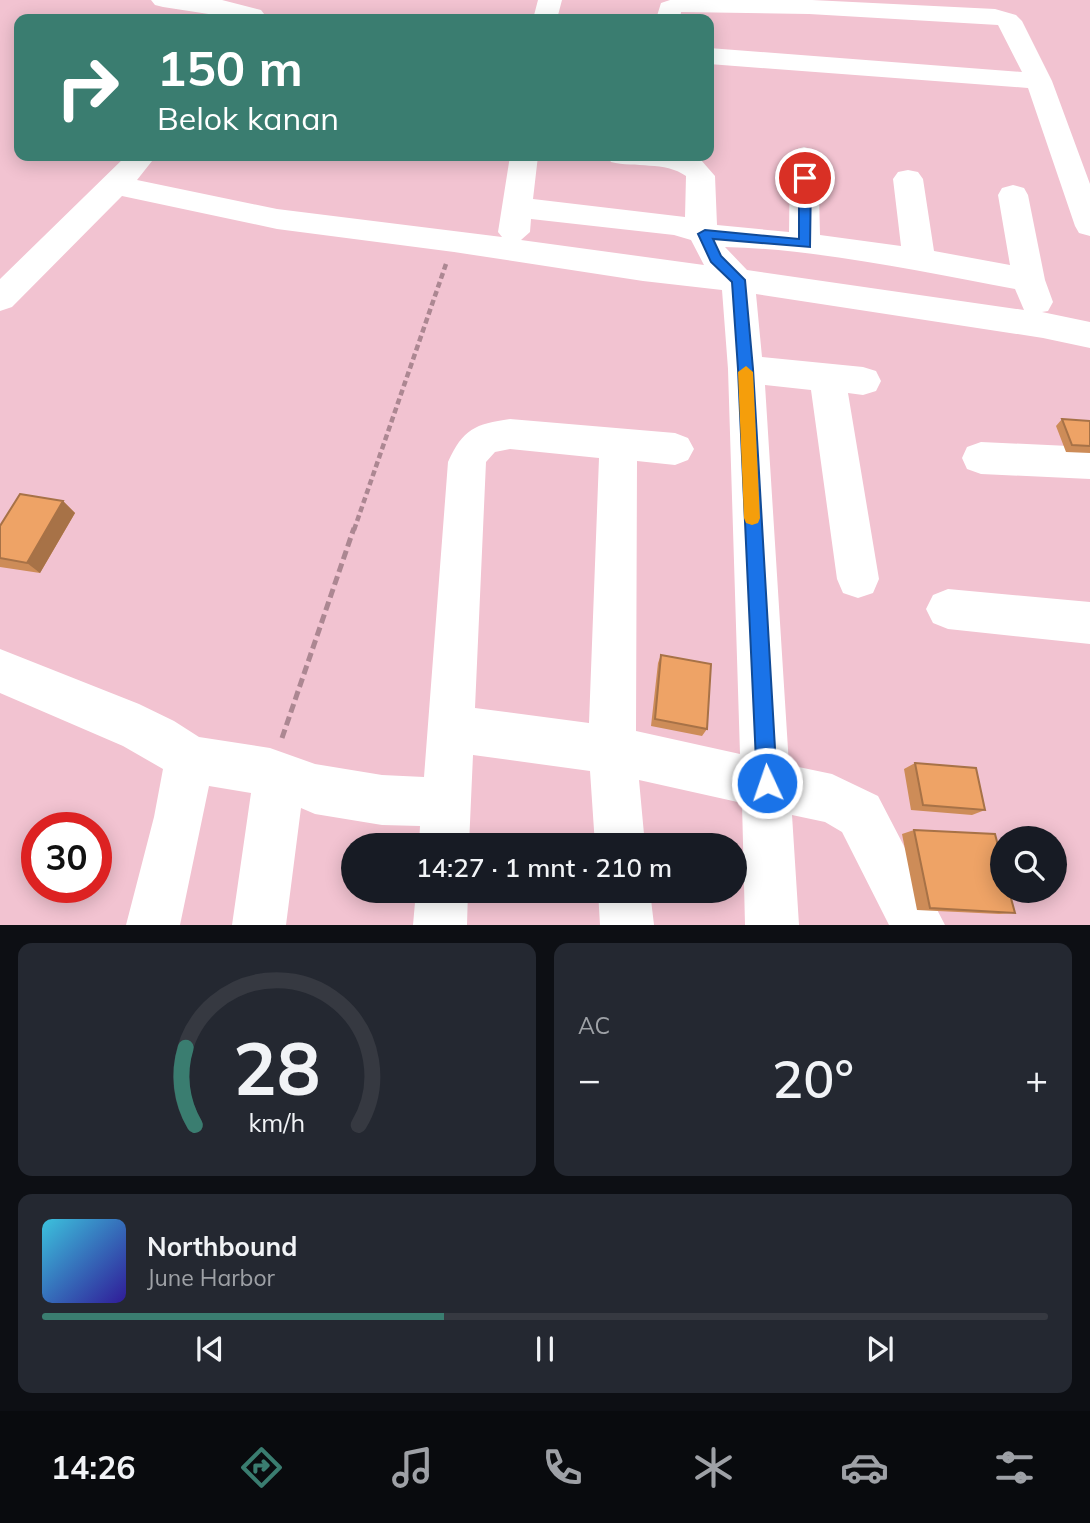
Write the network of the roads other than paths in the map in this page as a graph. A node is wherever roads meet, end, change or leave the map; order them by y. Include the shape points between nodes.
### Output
1 (163, 0) edge
2 (249, 14) edge
3 (668, 14) edge
4 (714, 56) edge
5 (1039, 82) junction
6 (804, 156) dead end
7 (138, 161) edge
8 (523, 161) edge
9 (667, 161) edge
10 (908, 179) dead end
11 (116, 185) junction
12 (1013, 195) dead end
13 (517, 207) junction
14 (1090, 226) edge
15 (705, 234) junction
16 (805, 244) junction
17 (511, 252) junction
18 (919, 260) junction
19 (1029, 279) junction
20 (738, 280) junction
21 (0, 299) edge
22 (1043, 325) junction
23 (1090, 335) edge
24 (746, 369) junction
25 (618, 444) junction
26 (675, 449) dead end
27 (981, 458) dead end
28 (1090, 463) edge
29 (858, 579) dead end
30 (948, 609) dead end
31 (1090, 623) edge
32 (0, 671) edge
33 (451, 728) junction
34 (612, 750) junction
35 (189, 759) junction
36 (270, 772) junction
37 (767, 783) junction
38 (445, 825) edge
39 (619, 833) edge
40 (441, 903) edge
41 (625, 903) edge
42 (153, 925) edge
43 (259, 925) edge
44 (440, 925) edge
45 (627, 925) edge
46 (772, 925) edge
47 (918, 925) edge

1 - 2 street
3 - 5 street via 669,8 678,5 995,16 1013,26
4 - 5 street
5 - 14 street
6 - 16 street
7 - 11 street
8 - 13 street
9 - 15 street via 697,170 702,181 700,220
10 - 18 street
11 - 17 street via 276,219
11 - 21 street
12 - 19 street
13 - 15 street via 666,223
13 - 17 street
15 - 16 street
15 - 20 street via 715,259
16 - 18 street
17 - 20 street
18 - 19 street
19 - 22 street
20 - 22 street
20 - 24 street
22 - 23 street
24 - 29 street via 845,379
24 - 37 street
25 - 26 street
25 - 33 street via 509,434 473,445 467,462
25 - 34 street
27 - 28 street
30 - 31 street
32 - 35 street via 175,746
33 - 34 street
33 - 38 street
34 - 37 street
34 - 39 street
35 - 36 street
35 - 42 street
36 - 38 street via 315,789 382,800 405,799
36 - 43 street via 276,808
37 - 46 street
37 - 47 street via 832,799 860,814
40 - 44 street
41 - 45 street

